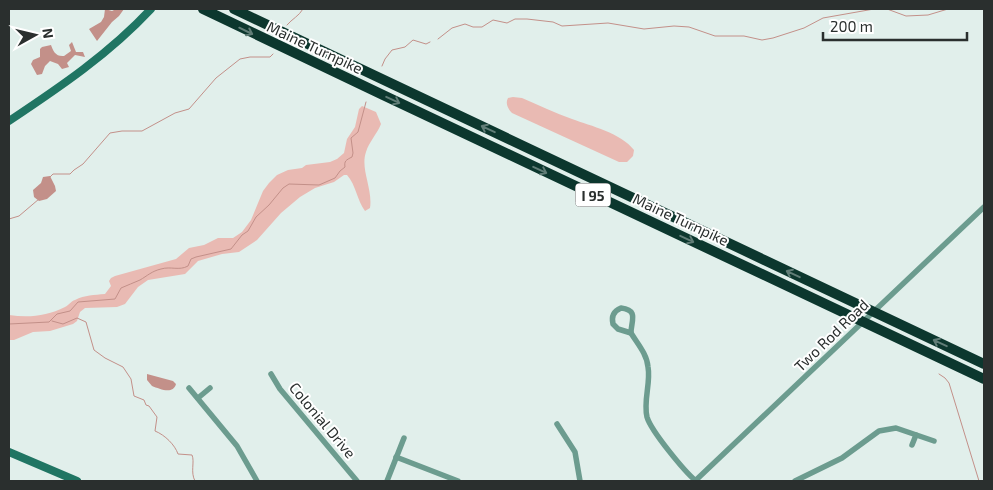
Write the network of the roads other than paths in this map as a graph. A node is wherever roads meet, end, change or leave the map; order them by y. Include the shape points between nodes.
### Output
1 (151, 9) edge
2 (203, 9) edge
3 (234, 9) edge
4 (9, 120) edge
5 (984, 207) edge
6 (631, 332) junction
7 (984, 364) edge
8 (271, 374) dead end
9 (984, 379) edge
10 (189, 388) dead end
11 (210, 388) dead end
12 (198, 398) junction
13 (557, 424) dead end
14 (916, 435) junction
15 (404, 438) dead end
16 (934, 441) dead end
17 (912, 445) dead end
18 (9, 452) edge
19 (396, 458) junction
20 (77, 481) edge
21 (257, 481) edge
22 (357, 481) edge
23 (387, 481) edge
24 (458, 481) edge
25 (580, 481) edge
26 (696, 481) edge
27 (795, 481) edge

1 - 4 street via 100,58
2 -> 9 highway, Maine Turnpike / I 95
7 -> 3 highway, Maine Turnpike / I 95
5 - 26 street, Two Rod Road
6 - 6 street via 632,314 625,309 618,310 612,316 613,324 618,329
6 - 26 street via 648,365 646,410 649,422
8 - 22 street, Colonial Drive
10 - 12 street
11 - 12 street
12 - 21 street via 237,446
13 - 25 street via 575,452
14 - 16 street
14 - 17 street
14 - 27 street via 896,428 879,431 842,458
15 - 19 street
18 - 20 street
19 - 23 street
19 - 24 street

